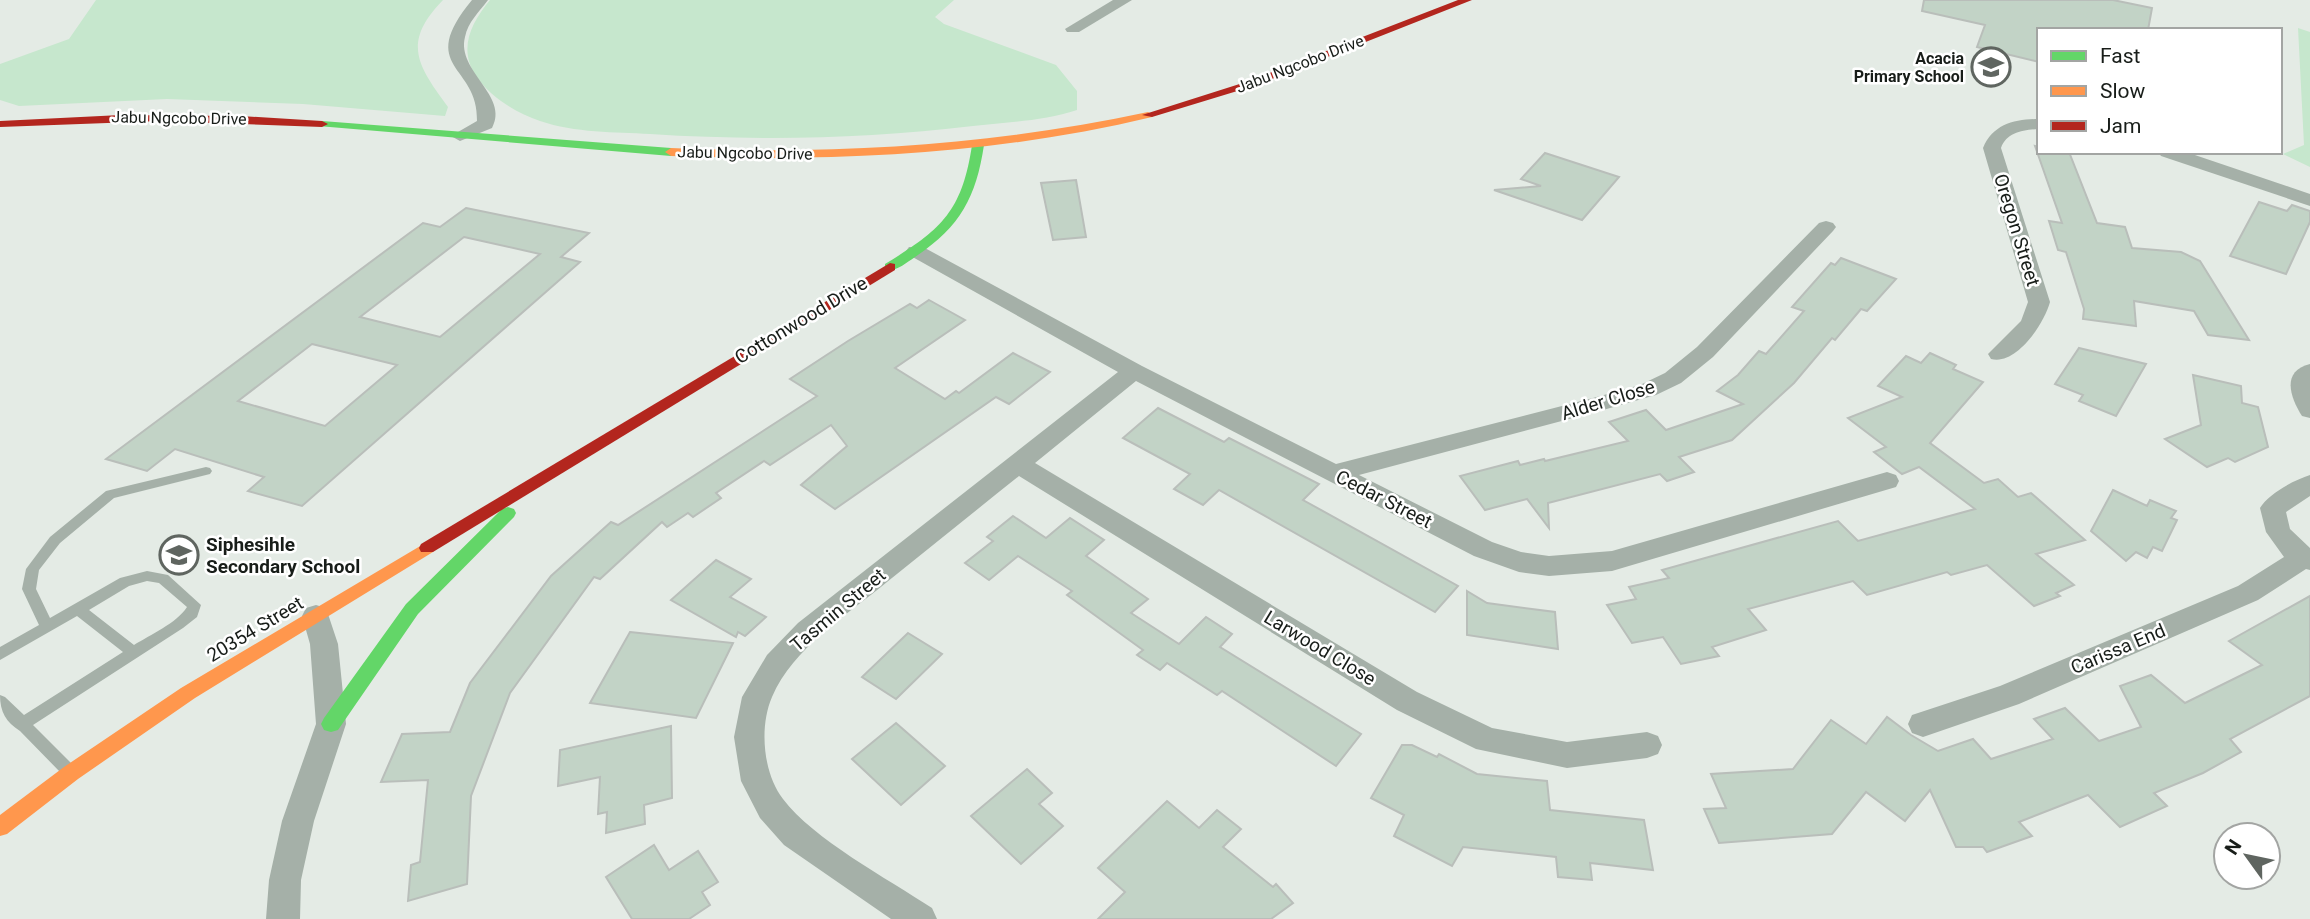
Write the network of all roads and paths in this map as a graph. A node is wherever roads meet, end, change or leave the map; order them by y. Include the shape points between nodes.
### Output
1 (480, 0) edge
2 (1124, 0) edge
3 (1467, 0) edge
4 (1073, 29) dead end
5 (0, 124) edge
6 (2037, 124) edge
7 (460, 136) junction
8 (978, 145) junction
9 (2173, 154) edge
10 (2310, 200) edge
11 (1826, 227) dead end
12 (916, 251) junction
13 (1999, 354) dead end
14 (2310, 370) edge
15 (1134, 371) junction
16 (2310, 410) edge
17 (575, 456) junction
18 (1019, 464) junction
19 (206, 471) dead end
20 (1334, 473) junction
21 (1887, 481) dead end
22 (2310, 484) edge
23 (2307, 559) edge
24 (78, 609) junction
25 (316, 617) junction
26 (47, 626) junction
27 (134, 653) junction
28 (0, 654) edge
29 (0, 701) edge
30 (331, 724) junction
31 (1923, 724) dead end
32 (21, 725) junction
33 (1647, 744) dead end
34 (71, 773) junction
35 (0, 805) edge
36 (13, 816) junction
37 (0, 827) edge
38 (283, 919) edge
39 (919, 919) edge

1 - 7 street via 454,40 458,60 488,115 486,124
2 - 4 street
3 - 8 main road, Jabu Ngcobo Drive via 1224,94 1149,115
5 - 7 main road, Jabu Ngcobo Drive via 108,117 201,118 321,122
6 - 13 street, Oregon Street via 2013,127 1994,139 1992,148 2039,302 2029,328
7 - 8 main road, Jabu Ngcobo Drive via 744,155
8 - 12 main road, Cottonwood Drive via 972,193 957,217
9 - 10 street
11 - 20 street, Alder Close via 1706,352 1674,379 1595,405
12 - 15 street, Cedar Street
12 - 17 main road, Cottonwood Drive
14 - 16 street via 2299,385
15 - 18 street, Tasmin Street
15 - 20 street, Cedar Street
17 - 25 main road, 20354 Street
17 - 30 main road via 493,528 415,606
18 - 33 street, Larwood Close via 1407,701 1487,740 1567,755
18 - 39 street, Tasmin Street via 808,631 777,663 757,697 749,737 756,781 771,808 794,835
19 - 26 lane via 110,494 55,540 33,569 29,589
20 - 21 street, Cedar Street via 1483,549 1519,562 1549,566 1612,561
22 - 23 street via 2273,508 2272,523
23 - 31 street, Carissa End via 2248,593 2010,695
24 - 26 lane
24 - 27 lane
24 - 27 lane via 125,582 147,576 163,579 193,602 192,613
25 - 30 street via 324,644
25 - 34 main road, 20354 Street via 188,693
26 - 28 lane
27 - 32 lane
29 - 32 lane
30 - 38 street via 298,821 285,880
32 - 34 lane
34 - 36 main road, 20354 Street
35 - 36 lane
36 - 37 main road, 20354 Street

